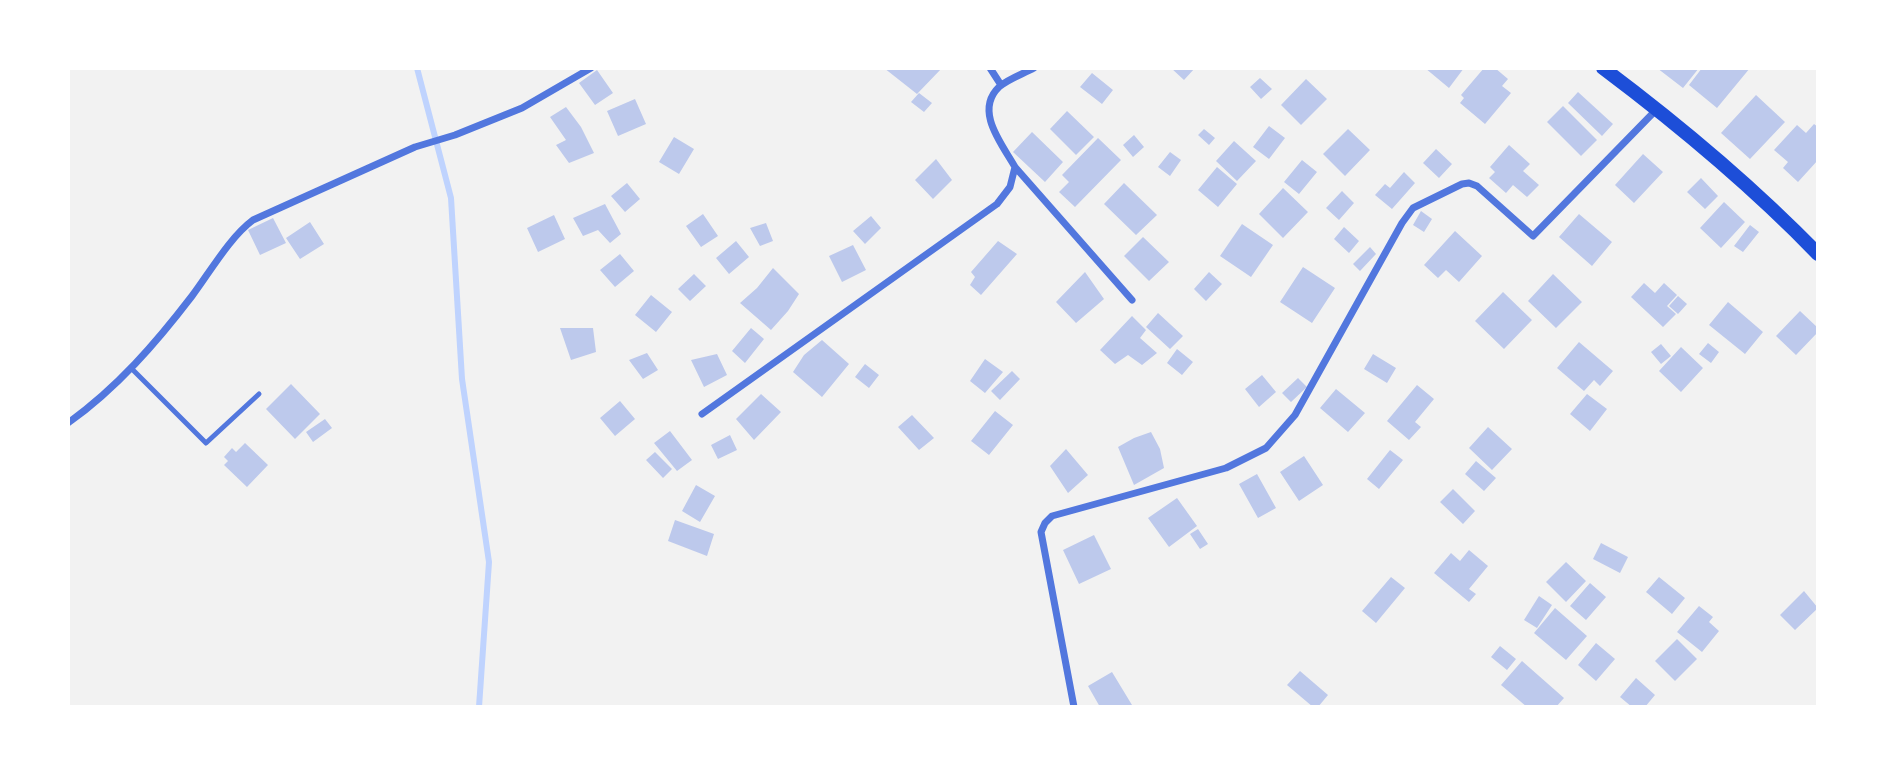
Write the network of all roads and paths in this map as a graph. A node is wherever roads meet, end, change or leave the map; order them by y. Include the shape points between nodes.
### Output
1 (591, 68) edge
2 (990, 68) edge
3 (1034, 68) edge
4 (1603, 68) edge
5 (1001, 85) junction
6 (1657, 109) junction
7 (1015, 167) junction
8 (1818, 254) edge
9 (1132, 300) dead end
10 (132, 369) junction
11 (259, 394) dead end
12 (702, 414) dead end
13 (68, 423) edge
14 (1074, 707) edge

1 - 10 street via 522,108 415,147 253,220
2 - 5 street
3 - 5 street
4 - 6 main road
5 - 7 street via 988,112
6 - 8 main road via 1779,214
6 - 14 street via 1533,236 1469,183 1413,208 1295,415 1266,448 1226,468 1052,516 1045,523 1041,532
7 - 9 street
7 - 12 street via 1010,187 997,204
10 - 11 lane via 206,443
10 - 13 street

